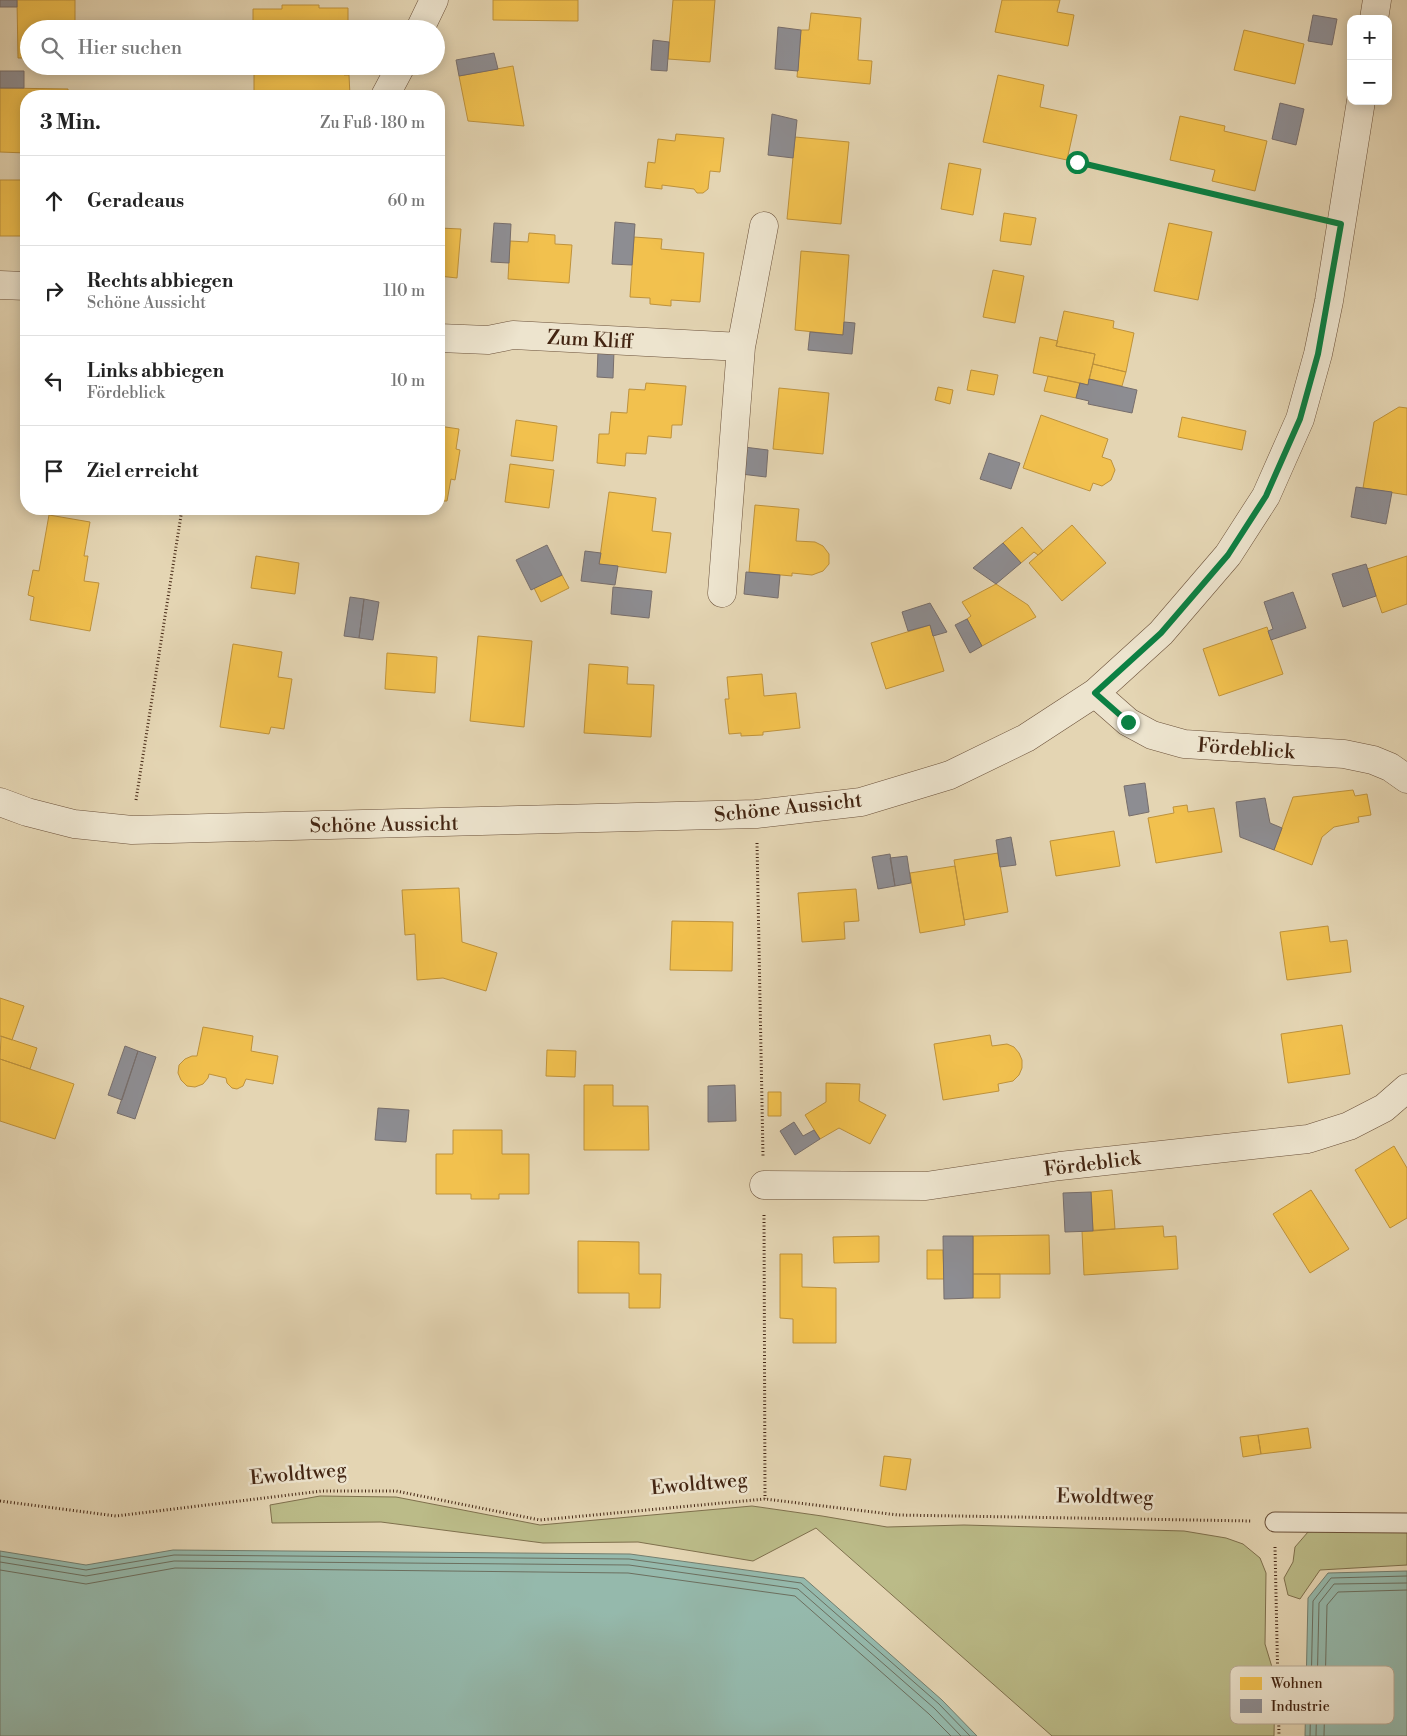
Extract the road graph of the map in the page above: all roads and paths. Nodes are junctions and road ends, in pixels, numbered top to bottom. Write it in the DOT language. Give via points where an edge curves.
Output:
graph roads {
  1 [pos="434,0"];
  2 [pos="1378,0"];
  3 [pos="1375,15"];
  4 [pos="424,20"];
  5 [pos="396,75"];
  6 [pos="389,90"];
  7 [pos="1360,105"];
  8 [pos="1077,162"];
  9 [pos="1341,224"];
  10 [pos="764,226"];
  11 [pos="0,285"];
  12 [pos="20,286"];
  13 [pos="445,338"];
  14 [pos="741,347"];
  15 [pos="181,515"];
  16 [pos="722,593"];
  17 [pos="1095,693"];
  18 [pos="1407,779"];
  19 [pos="0,802"];
  20 [pos="132,830"];
  21 [pos="758,863"];
  22 [pos="1407,1088"];
  23 [pos="764,1185"];
  24 [pos="765,1499"];
  25 [pos="0,1501"];
  26 [pos="1274,1522"];
  27 [pos="1407,1523"];
  28 [pos="1277,1666"];
  1 -- 4 [label="street"];
  2 -- 3 [label="street"];
  5 -- 6 [label="street"];
  7 -- 9 [label="street, Schöne Aussicht"];
  8 -- 9 [label="path"];
  9 -- 17 [label="street, Schöne Aussicht" via="1318,354 1300,419 1266,496 1228,555 1161,633"];
  10 -- 14 [label="street"];
  11 -- 12 [label="street"];
  13 -- 14 [label="street, Zum Kliff" via="488,340 513,335"];
  14 -- 16 [label="street"];
  15 -- 20 [label="path"];
  17 -- 18 [label="street, Fördeblick" via="1128,722 1152,735 1184,744 1344,754 1390,766"];
  17 -- 20 [label="street, Schöne Aussicht" via="1026,738 950,775 861,802 756,814"];
  19 -- 20 [label="street, Schöne Aussicht" via="74,824"];
  21 -- 23 [label="path"];
  22 -- 23 [label="street, Fördeblick" via="1384,1108 1349,1126 1308,1139 1060,1166 926,1186"];
  23 -- 24 [label="path"];
  24 -- 25 [label="path, Ewoldtweg" via="540,1520 396,1491 322,1491 116,1516"];
  24 -- 26 [label="path, Ewoldtweg" via="898,1515"];
  26 -- 27 [label="lane"];
  26 -- 28 [label="path"];
}
